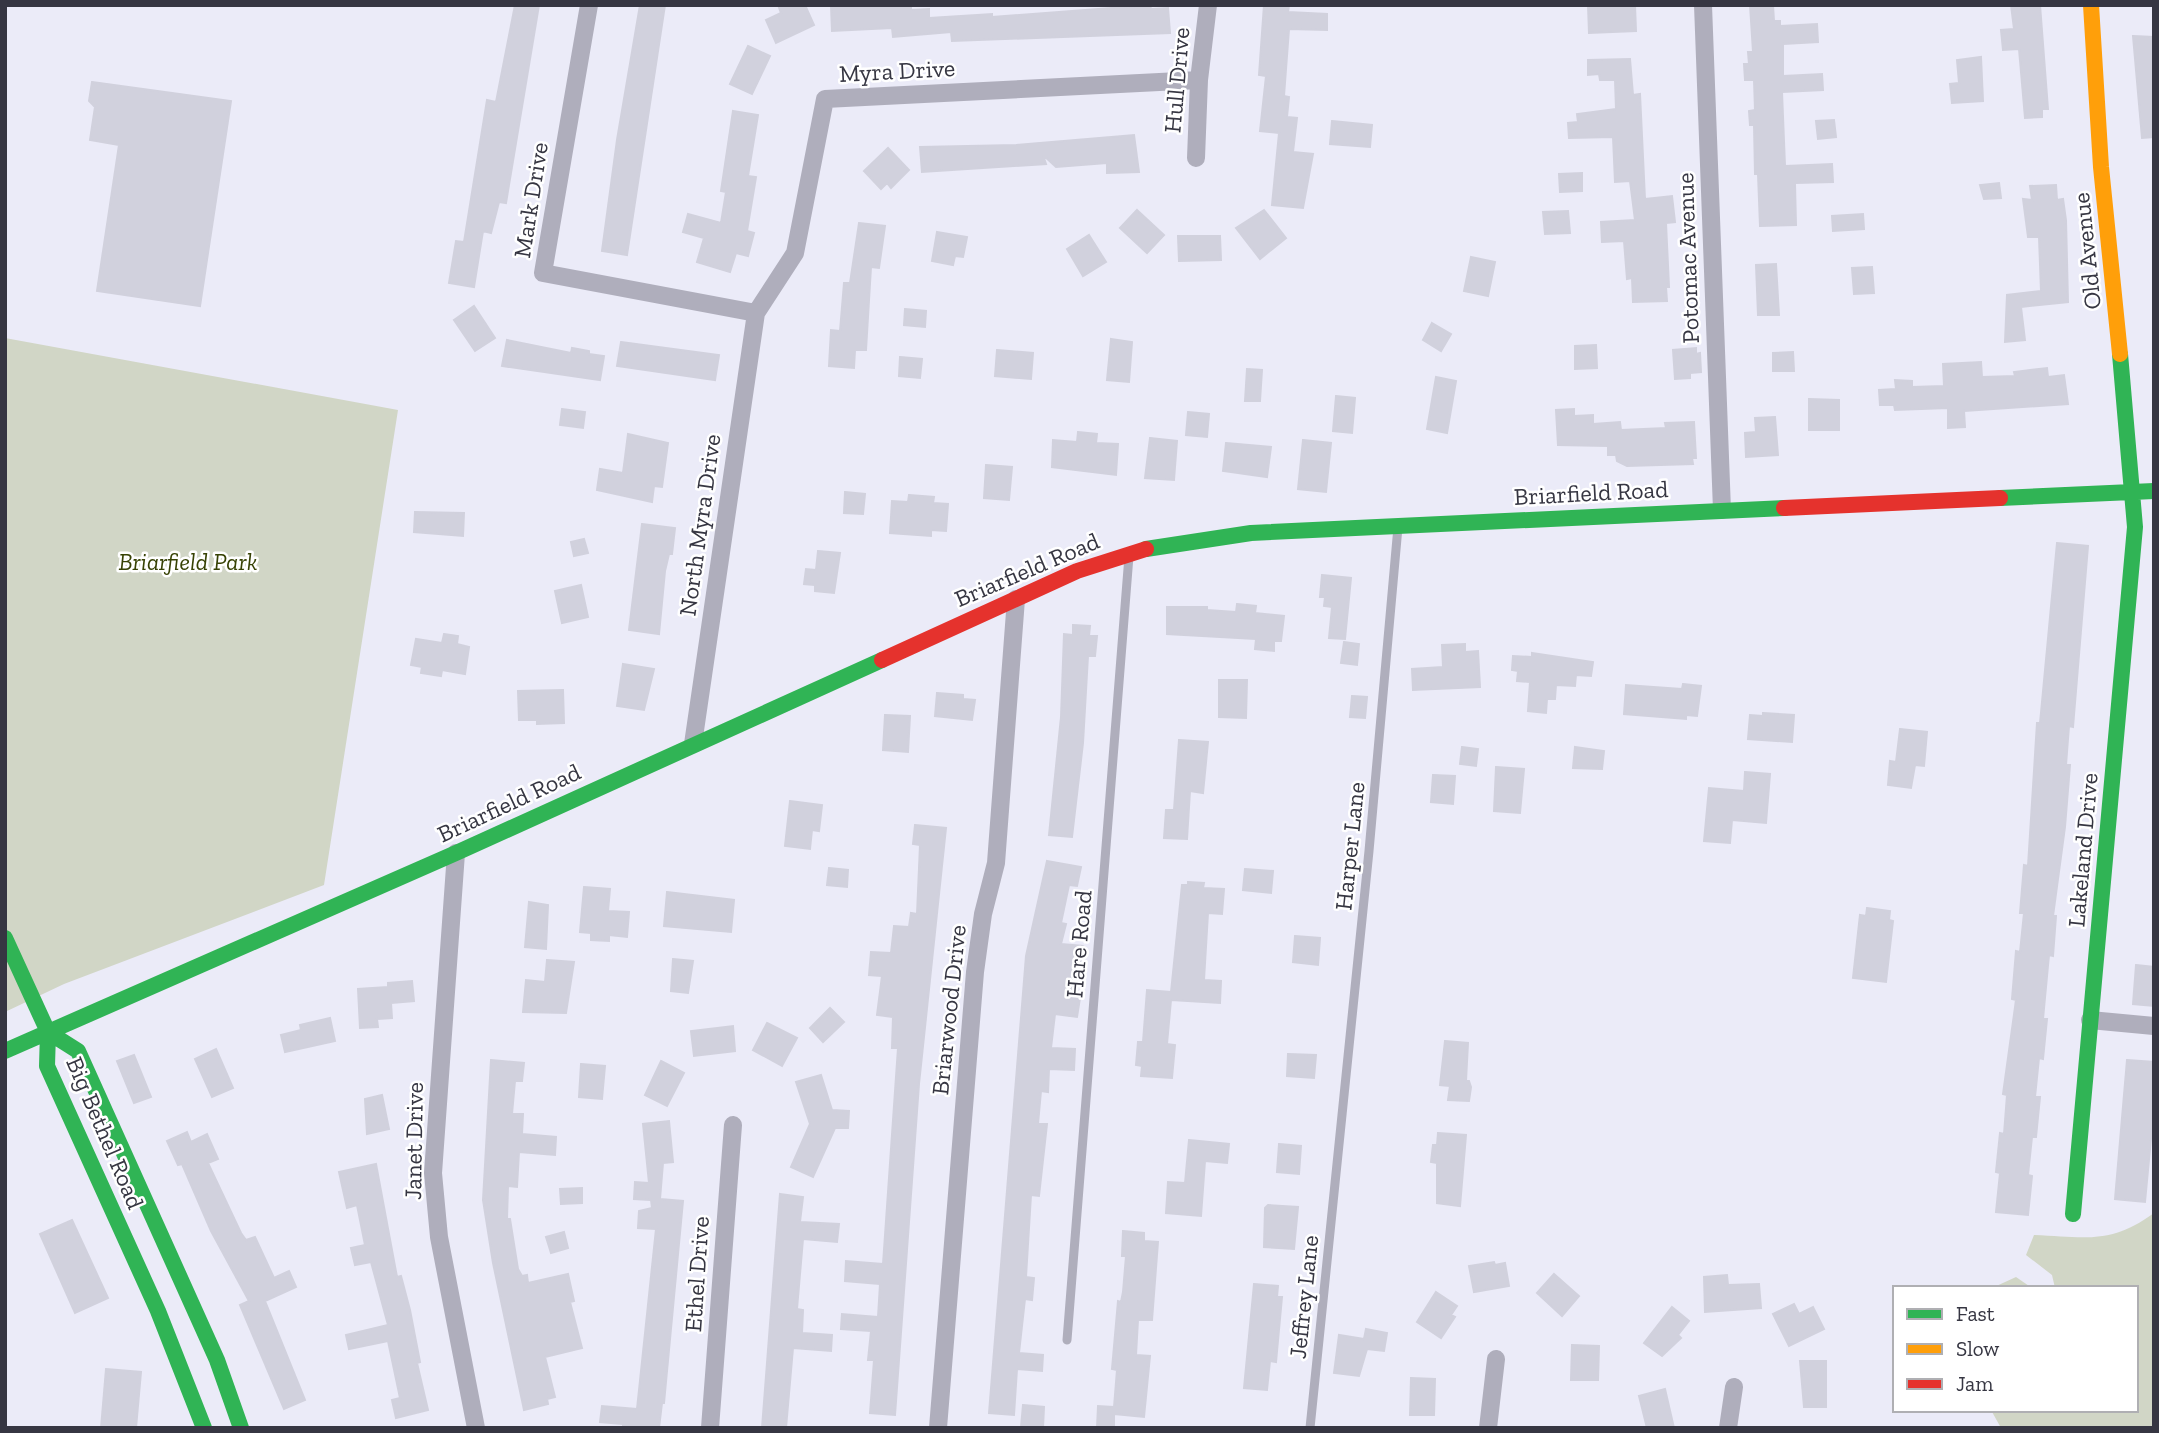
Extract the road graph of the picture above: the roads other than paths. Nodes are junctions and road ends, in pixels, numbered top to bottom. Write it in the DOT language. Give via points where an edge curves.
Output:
graph roads {
  1 [pos="589,5"];
  2 [pos="1209,5"];
  3 [pos="1703,5"];
  4 [pos="2091,5"];
  5 [pos="1199,80"];
  6 [pos="1196,158"];
  7 [pos="755,313"];
  8 [pos="2133,491"];
  9 [pos="2154,491"];
  10 [pos="1722,510"];
  11 [pos="1399,525"];
  12 [pos="1129,551"];
  13 [pos="1016,599"];
  14 [pos="693,744"];
  15 [pos="456,853"];
  16 [pos="5,938"];
  17 [pos="2090,1020"];
  18 [pos="2154,1027"];
  19 [pos="48,1032"];
  20 [pos="5,1051"];
  21 [pos="733,1125"];
  22 [pos="1336,1171"];
  23 [pos="2073,1214"];
  24 [pos="1067,1340"];
  25 [pos="1496,1359"];
  26 [pos="1734,1387"];
  27 [pos="204,1428"];
  28 [pos="241,1428"];
  29 [pos="475,1428"];
  30 [pos="710,1428"];
  31 [pos="939,1428"];
  32 [pos="1310,1428"];
  33 [pos="1488,1428"];
  34 [pos="1728,1428"];
  1 -- 7 [label="street, Mark Drive" via="543,273"];
  2 -- 5 [label="street, Hull Drive"];
  3 -- 10 [label="street, Potomac Avenue"];
  4 -- 8 [label="main road, Old Avenue" via="2101,167"];
  5 -- 6 [label="street, Hull Drive"];
  5 -- 7 [label="street, Myra Drive" via="825,99 795,253"];
  7 -- 14 [label="street, North Myra Drive"];
  8 -- 9 [label="main road, Briarfield Road"];
  8 -- 10 [label="main road, Briarfield Road"];
  8 -- 17 [label="main road, Lakeland Drive" via="2134,541"];
  10 -- 11 [label="main road, Briarfield Road"];
  11 -- 12 [label="main road, Briarfield Road" via="1203,537"];
  11 -- 22 [label="lane, Harper Lane"];
  12 -- 13 [label="main road, Briarfield Road"];
  12 -- 24 [label="lane, Hare Road"];
  13 -- 14 [label="main road, Briarfield Road"];
  13 -- 31 [label="street, Briarwood Drive" via="996,863 975,972"];
  14 -- 15 [label="main road, Briarfield Road"];
  15 -- 19 [label="main road, Briarfield Road"];
  15 -- 29 [label="street, Janet Drive" via="433,1173 439,1237"];
  16 -- 19 [label="main road"];
  17 -- 18 [label="street"];
  17 -- 23 [label="main road, Lakeland Drive"];
  19 -- 20 [label="main road, Briarfield Road"];
  19 -- 27 [label="main road, Big Bethel Road" via="47,1066 163,1322"];
  19 -- 28 [label="main road, Big Bethel Road" via="78,1051 212,1348"];
  21 -- 30 [label="street, Ethel Drive"];
  22 -- 32 [label="lane, Jeffrey Lane"];
  25 -- 33 [label="street"];
  26 -- 34 [label="street"];
}
